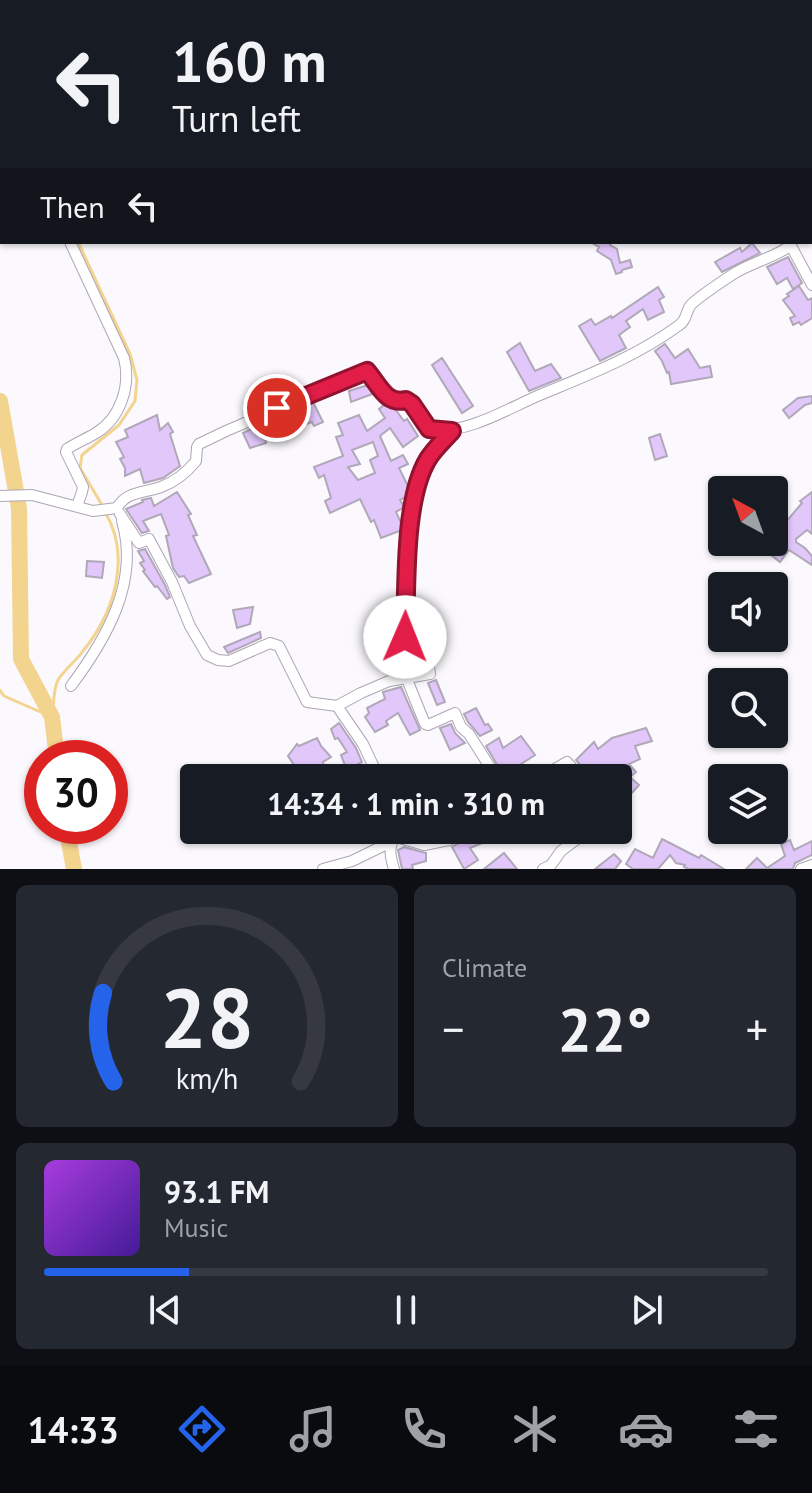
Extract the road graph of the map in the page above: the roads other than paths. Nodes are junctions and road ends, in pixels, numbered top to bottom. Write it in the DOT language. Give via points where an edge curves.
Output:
graph roads {
  1 [pos="71,244"];
  2 [pos="790,244"];
  3 [pos="812,285"];
  4 [pos="452,431"];
  5 [pos="0,496"];
  6 [pos="77,506"];
  7 [pos="116,510"];
  8 [pos="406,677"];
  9 [pos="71,686"];
  10 [pos="337,706"];
  11 [pos="372,764"];
  12 [pos="488,764"];
  13 [pos="381,844"];
  14 [pos="392,844"];
  15 [pos="570,844"];
  16 [pos="812,865"];
  17 [pos="323,869"];
  18 [pos="394,869"];
  19 [pos="543,869"];
  20 [pos="801,869"];
  1 -- 6 [label="street" via="124,358 127,376 114,415 66,452 83,489"];
  2 -- 3 [label="street"];
  2 -- 4 [label="street" via="693,302 681,324 644,349"];
  4 -- 7 [label="street" via="429,429 412,404 391,400 366,371 199,444 196,461 184,474 125,497"];
  4 -- 8 [label="street" via="429,457 412,511 405,637 431,672"];
  5 -- 6 [label="street" via="32,495"];
  6 -- 7 [label="street"];
  7 -- 9 [label="street" via="125,530 125,581 95,654"];
  7 -- 10 [label="street" via="139,543 149,539 207,655 229,661 275,643 307,702"];
  8 -- 10 [label="street"];
  8 -- 12 [label="street" via="425,724 455,713"];
  10 -- 11 [label="street"];
  13 -- 17 [label="street" via="352,861"];
  14 -- 18 [label="street"];
  15 -- 19 [label="street"];
  16 -- 20 [label="street"];
}
